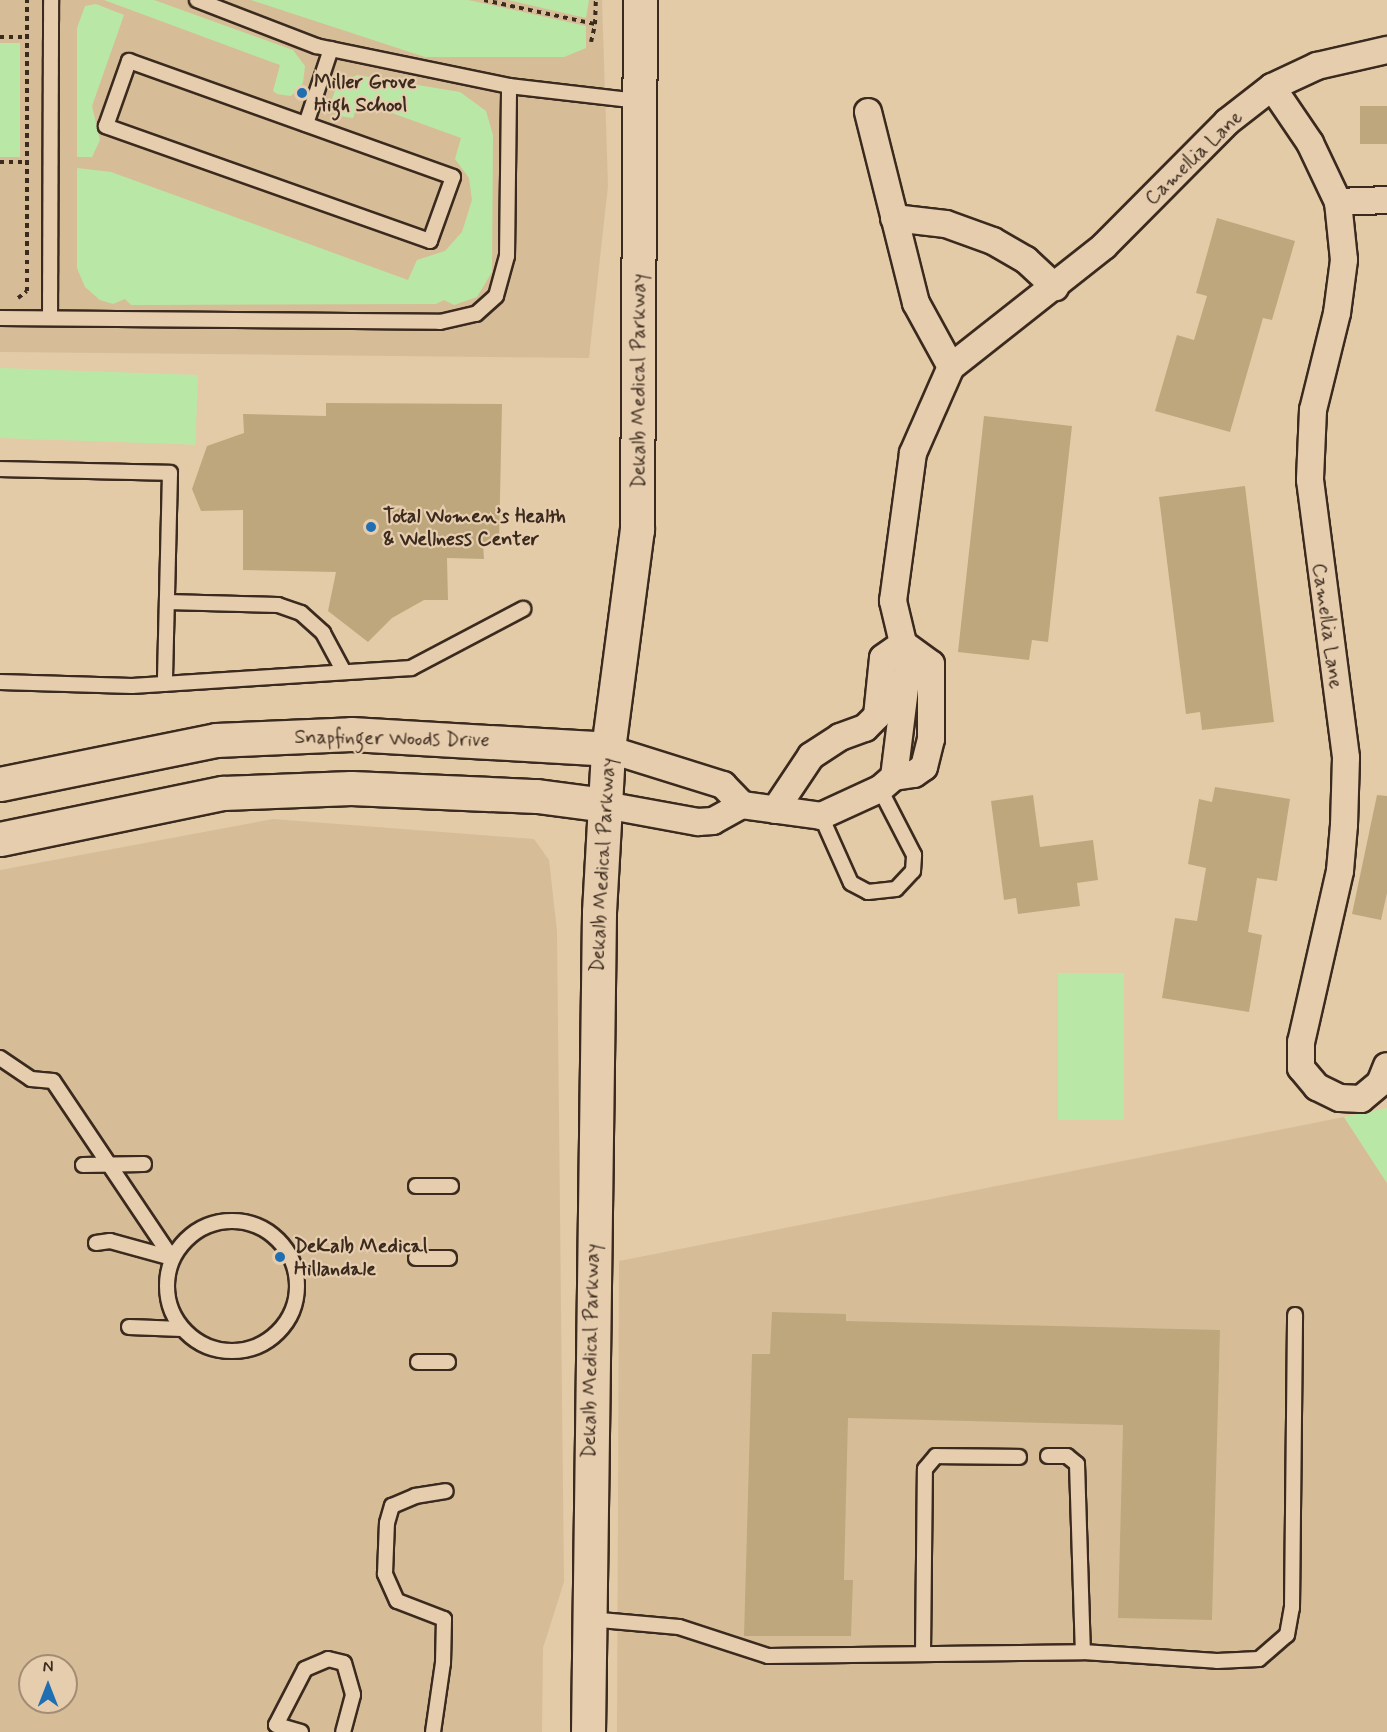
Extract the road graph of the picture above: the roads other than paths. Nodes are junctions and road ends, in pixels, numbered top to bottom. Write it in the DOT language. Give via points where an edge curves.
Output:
graph roads {
  1 [pos="51,0"];
  2 [pos="197,0"];
  3 [pos="640,0"];
  4 [pos="332,49"];
  5 [pos="1387,50"];
  6 [pos="509,86"];
  7 [pos="1272,87"];
  8 [pos="641,101"];
  9 [pos="868,112"];
  10 [pos="306,124"];
  11 [pos="1387,200"];
  12 [pos="1338,202"];
  13 [pos="894,218"];
  14 [pos="1055,287"];
  15 [pos="0,318"];
  16 [pos="50,318"];
  17 [pos="951,367"];
  18 [pos="0,469"];
  19 [pos="167,602"];
  20 [pos="523,609"];
  21 [pos="903,645"];
  22 [pos="344,672"];
  23 [pos="0,682"];
  24 [pos="165,684"];
  25 [pos="877,716"];
  26 [pos="903,719"];
  27 [pos="931,723"];
  28 [pos="608,749"];
  29 [pos="887,783"];
  30 [pos="0,784"];
  31 [pos="742,805"];
  32 [pos="605,806"];
  33 [pos="775,810"];
  34 [pos="821,816"];
  35 [pos="0,839"];
  36 [pos="0,1058"];
  37 [pos="1387,1066"];
  38 [pos="107,1162"];
  39 [pos="144,1164"];
  40 [pos="83,1165"];
  41 [pos="416,1186"];
  42 [pos="451,1186"];
  43 [pos="96,1243"];
  44 [pos="172,1258"];
  45 [pos="416,1258"];
  46 [pos="449,1258"];
  47 [pos="1295,1315"];
  48 [pos="129,1327"];
  49 [pos="182,1329"];
  50 [pos="418,1362"];
  51 [pos="448,1362"];
  52 [pos="1048,1456"];
  53 [pos="1019,1457"];
  54 [pos="446,1491"];
  55 [pos="589,1618"];
  56 [pos="1083,1652"];
  57 [pos="922,1653"];
  58 [pos="301,1732"];
  59 [pos="344,1732"];
  60 [pos="433,1732"];
  61 [pos="588,1732"];
  1 -- 16 [label="lane"];
  2 -- 4 [label="lane"];
  3 -- 8 [label="main road, Dekalb Medical Parkway"];
  4 -- 6 [label="lane"];
  4 -- 10 [label="lane"];
  5 -- 7 [label="street, Camellia Lane" via="1317,66"];
  6 -- 8 [label="lane"];
  6 -- 16 [label="lane" via="507,256 496,296 476,314 440,322"];
  7 -- 12 [label="street, Camellia Lane" via="1310,143"];
  7 -- 14 [label="street, Camellia Lane" via="1227,122 1104,246"];
  8 -- 28 [label="main road, Dekalb Medical Parkway" via="637,530"];
  9 -- 13 [label="street"];
  10 -- 10 [label="lane" via="453,177 430,241 106,126 129,61"];
  11 -- 12 [label="street"];
  12 -- 37 [label="street, Camellia Lane" via="1344,261 1337,313 1313,410 1310,480 1346,758 1344,825 1340,871 1301,1042 1301,1068 1317,1087 1340,1098 1361,1099 1380,1083"];
  13 -- 14 [label="street" via="946,224 993,241 1026,261"];
  13 -- 17 [label="street" via="916,303"];
  14 -- 17 [label="street, Camellia Lane"];
  15 -- 16 [label="lane"];
  17 -- 21 [label="street, Camellia Lane" via="913,453 893,601"];
  18 -- 19 [label="lane" via="170,473"];
  19 -- 22 [label="lane" via="278,605 302,613 323,633"];
  19 -- 24 [label="lane"];
  20 -- 22 [label="lane" via="411,668"];
  21 -- 25 [label="street" via="883,658"];
  21 -- 26 [label="street, Camellia Lane" via="908,664"];
  21 -- 27 [label="street" via="931,664"];
  22 -- 24 [label="lane"];
  23 -- 24 [label="lane"];
  25 -- 26 [label="street"];
  25 -- 33 [label="street" via="865,728 840,737 812,756"];
  26 -- 27 [label="street"];
  26 -- 29 [label="street, Camellia Lane"];
  27 -- 29 [label="street" via="924,767"];
  28 -- 30 [label="main road, Snapfinger Woods Drive" via="351,734 216,740"];
  28 -- 31 [label="street" via="723,785"];
  28 -- 32 [label="main road, Dekalb Medical Parkway"];
  29 -- 34 [label="street"];
  29 -- 34 [label="lane" via="915,855 913,871 896,889 868,892 851,883"];
  31 -- 32 [label="street" via="713,821 699,822"];
  31 -- 33 [label="street"];
  32 -- 35 [label="main road" via="537,796 351,788 223,793"];
  32 -- 55 [label="main road, Dekalb Medical Parkway" via="599,912"];
  33 -- 34 [label="street"];
  36 -- 38 [label="lane" via="31,1079 53,1081"];
  38 -- 39 [label="lane"];
  38 -- 40 [label="lane"];
  38 -- 44 [label="lane"];
  41 -- 42 [label="lane"];
  43 -- 44 [label="lane" via="110,1241"];
  44 -- 49 [label="lane" via="166,1295"];
  44 -- 49 [label="lane" via="196,1230 232,1219 268,1230 293,1258 298,1296 283,1330 251,1350 213,1350"];
  45 -- 46 [label="lane"];
  47 -- 56 [label="lane" via="1292,1608 1287,1635 1269,1653 1251,1659"];
  48 -- 49 [label="lane"];
  50 -- 51 [label="lane"];
  52 -- 56 [label="lane" via="1067,1456 1077,1464"];
  53 -- 57 [label="lane" via="936,1456 925,1469"];
  54 -- 60 [label="lane" via="415,1496 392,1506 387,1523 385,1574 397,1601 444,1618 443,1663"];
  55 -- 57 [label="lane" via="679,1627 768,1656"];
  55 -- 61 [label="main road, Dekalb Medical Parkway"];
  56 -- 57 [label="lane"];
  58 -- 59 [label="lane" via="276,1725 304,1669 328,1659 345,1663 352,1695"];
}
